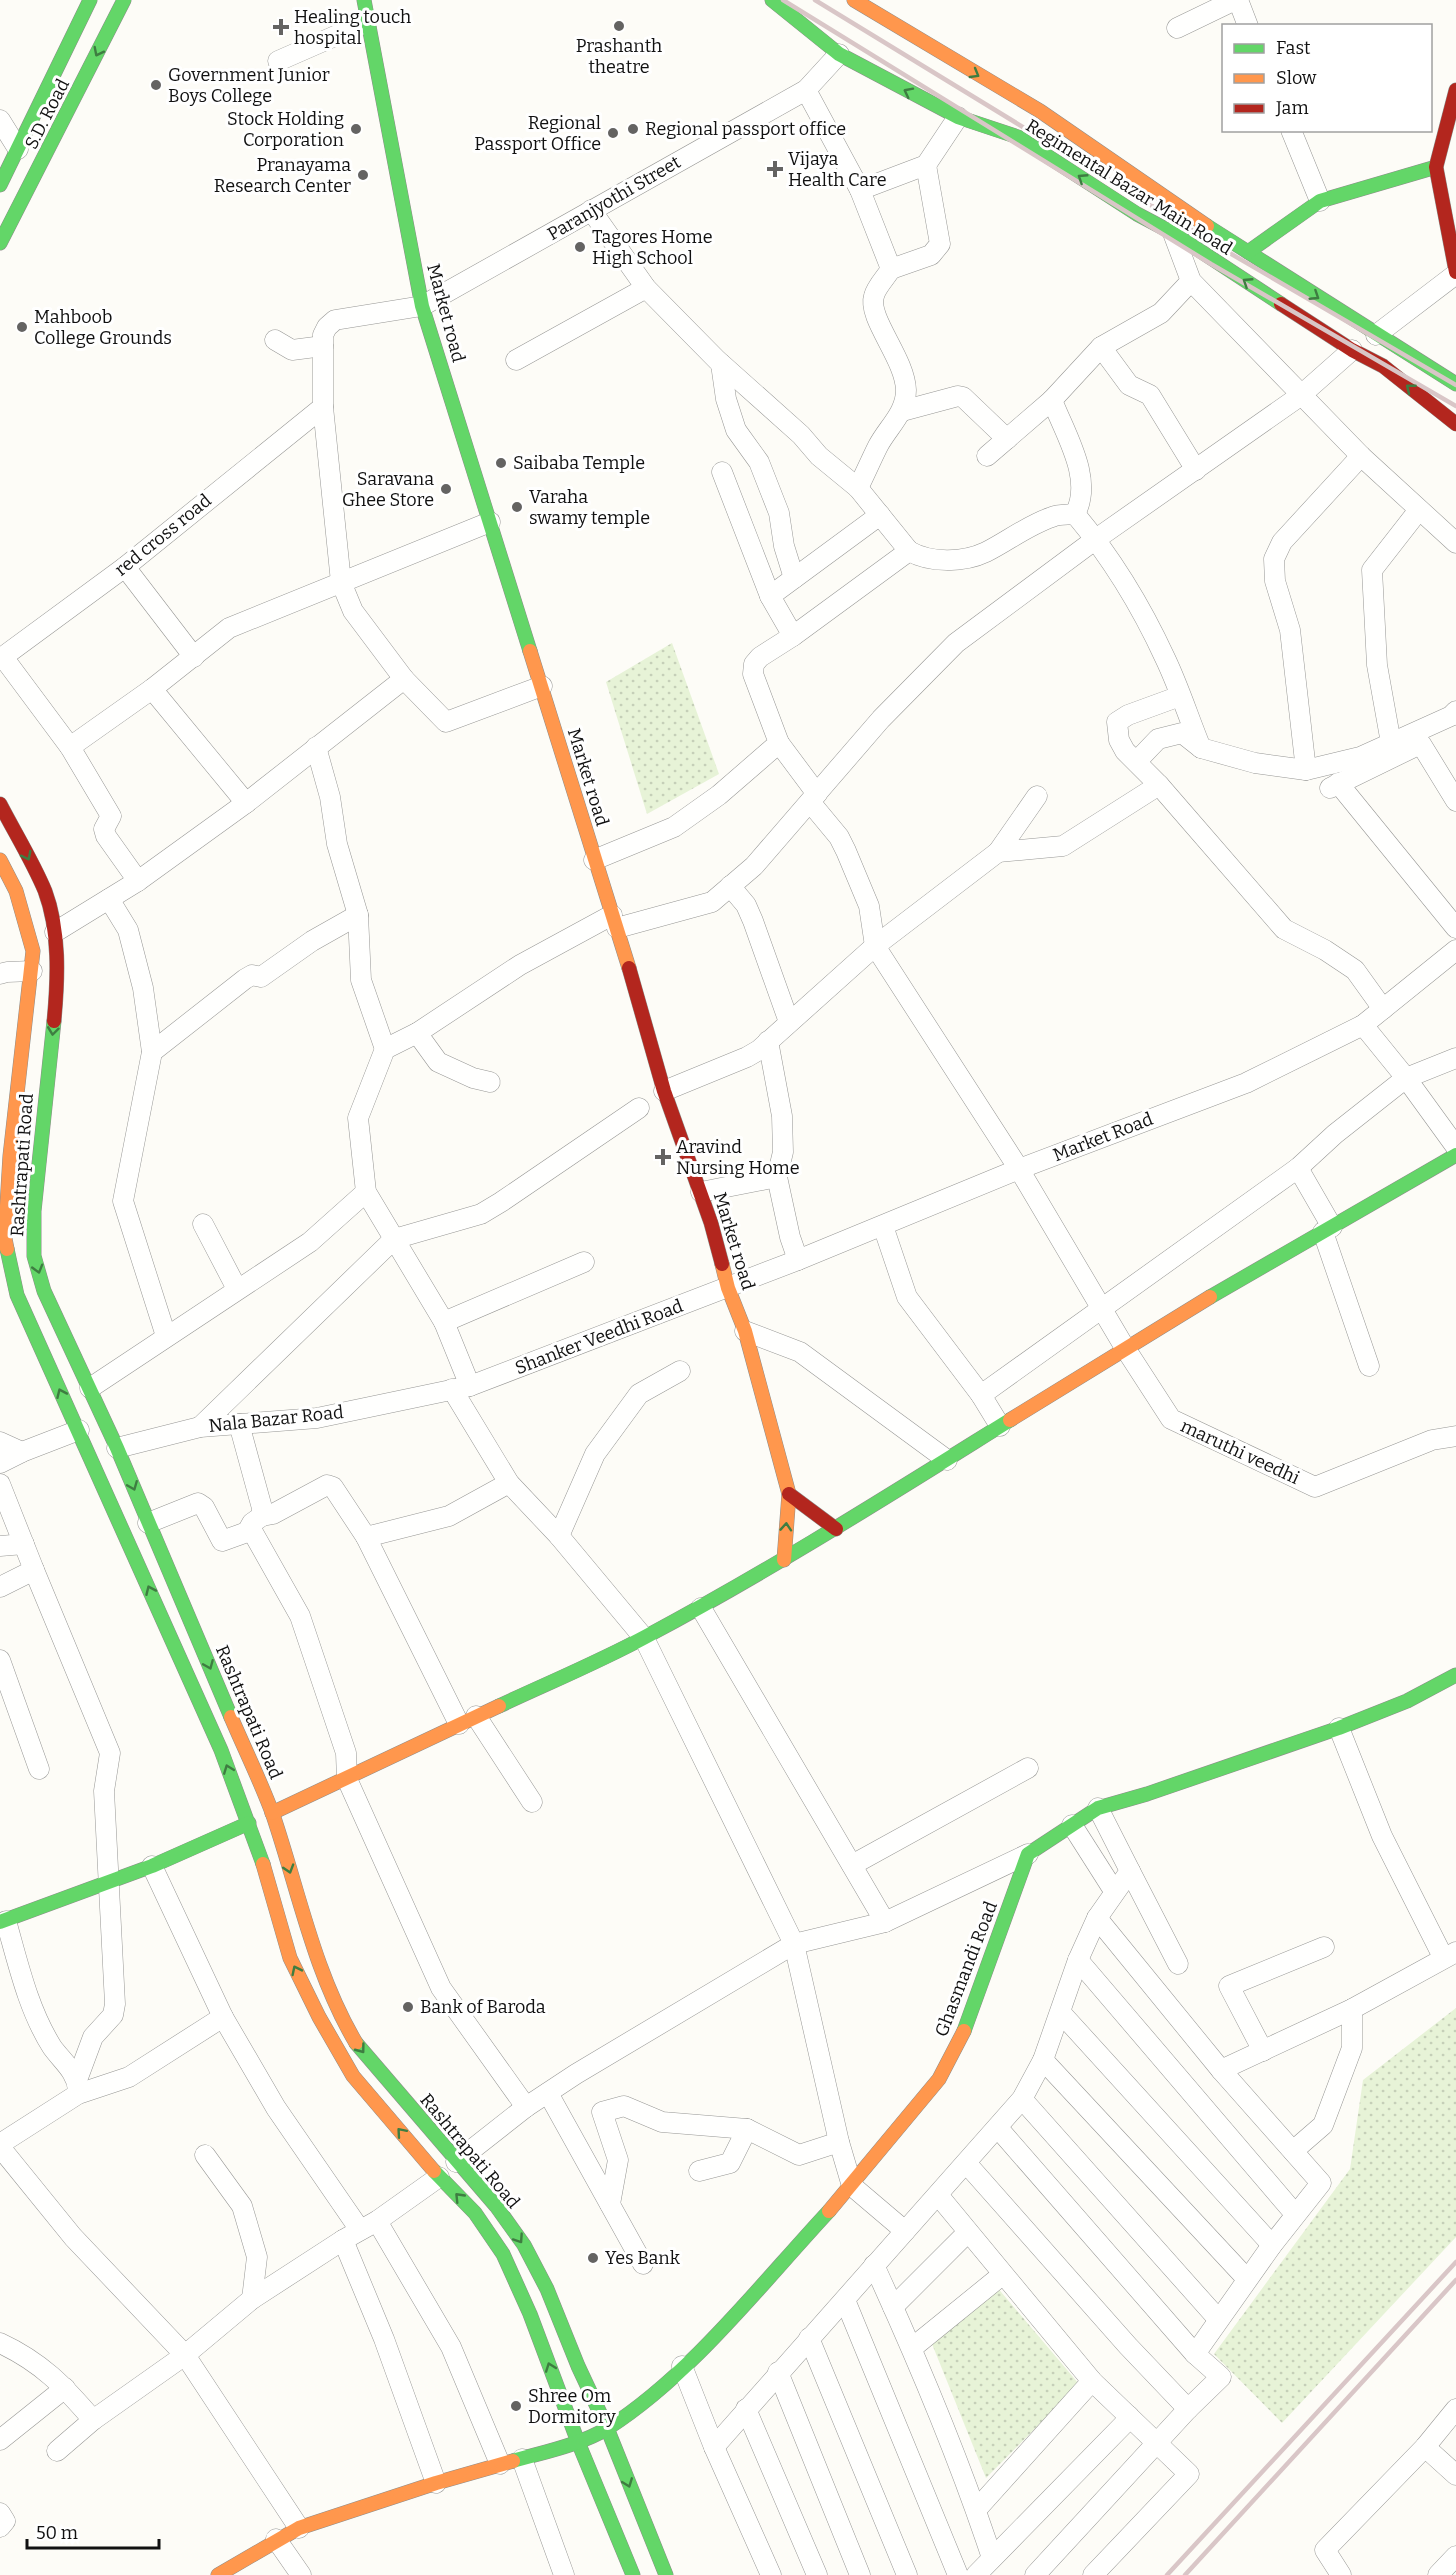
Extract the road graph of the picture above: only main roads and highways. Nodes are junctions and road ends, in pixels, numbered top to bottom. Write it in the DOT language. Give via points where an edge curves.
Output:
graph roads {
  1 [pos="90,0"];
  2 [pos="124,0"];
  3 [pos="364,0"];
  4 [pos="772,0"];
  5 [pos="854,0"];
  6 [pos="1456,90"];
  7 [pos="1436,167"];
  8 [pos="0,185"];
  9 [pos="1159,195"];
  10 [pos="1144,218"];
  11 [pos="0,243"];
  12 [pos="1248,252"];
  13 [pos="1456,273"];
  14 [pos="1456,384"];
  15 [pos="1456,424"];
  16 [pos="0,804"];
  17 [pos="0,860"];
  18 [pos="1456,1155"];
  19 [pos="6,1209"];
  20 [pos="34,1211"];
  21 [pos="789,1494"];
  22 [pos="836,1529"];
  23 [pos="784,1560"];
  24 [pos="1456,1676"];
  25 [pos="272,1814"];
  26 [pos="249,1823"];
  27 [pos="3,1922"];
  28 [pos="388,2082"];
  29 [pos="370,2097"];
  30 [pos="607,2428"];
  31 [pos="578,2442"];
  32 [pos="218,2575"];
  33 [pos="633,2575"];
  34 [pos="666,2575"];
  1 -- 8 [label="main road, S.D. Road"];
  2 -- 11 [label="main road, S.D. Road, one-way"];
  3 -- 21 [label="main road, Market road" via="422,306 664,1091 701,1192 728,1288 746,1331"];
  10 -- 4 [label="main road, Regimental Bazar Main Road, one-way" via="1018,137 958,117 839,54"];
  5 -- 9 [label="main road, Regimental Bazar Main Road, one-way" via="1040,111"];
  6 -- 7 [label="main road"];
  7 -- 12 [label="main road" via="1320,201"];
  7 -- 13 [label="main road"];
  9 -- 10 [label="main road"];
  9 -- 12 [label="main road, Regimental Bazar Main Road"];
  15 -- 10 [label="main road, Regimental Bazar Main Road, one-way" via="1383,366 1352,350 1173,232"];
  12 -- 14 [label="main road, Regimental Bazar Main Road, one-way"];
  16 -- 20 [label="main road, Rashtrapati Road, one-way" via="45,892 56,932 57,993"];
  17 -- 19 [label="main road, Rashtrapati Road" via="16,891 33,951"];
  18 -- 22 [label="main road" via="1125,1348"];
  19 -- 20 [label="main road"];
  26 -- 19 [label="main road, Rashtrapati Road, one-way" via="221,1750 17,1295 5,1239"];
  20 -- 25 [label="main road, Rashtrapati Road, one-way" via="34,1256 44,1291 117,1448"];
  21 -- 22 [label="main road"];
  23 -- 21 [label="main road, Market road, one-way"];
  22 -- 23 [label="main road"];
  23 -- 25 [label="main road" via="644,1638"];
  24 -- 30 [label="main road, Ghasmandi Road" via="1339,1728 1098,1808 1028,1854 962,2037 939,2079 852,2186 683,2367"];
  25 -- 28 [label="main road, Rashtrapati Road, one-way" via="318,1965 357,2045"];
  26 -- 27 [label="main road" via="152,1866"];
  29 -- 26 [label="main road, Rashtrapati Road, one-way" via="353,2076 319,2017 290,1958"];
  28 -- 29 [label="main road"];
  28 -- 30 [label="main road, Rashtrapati Road, one-way" via="496,2206 524,2245"];
  31 -- 29 [label="main road, Rashtrapati Road, one-way" via="503,2254 475,2213"];
  30 -- 31 [label="main road, Ghasmandi Road"];
  30 -- 34 [label="main road, Rashtrapati Road, one-way"];
  31 -- 32 [label="main road, Ghasmandi Road" via="299,2528"];
  31 -- 33 [label="main road, Rashtrapati Road"];
}
